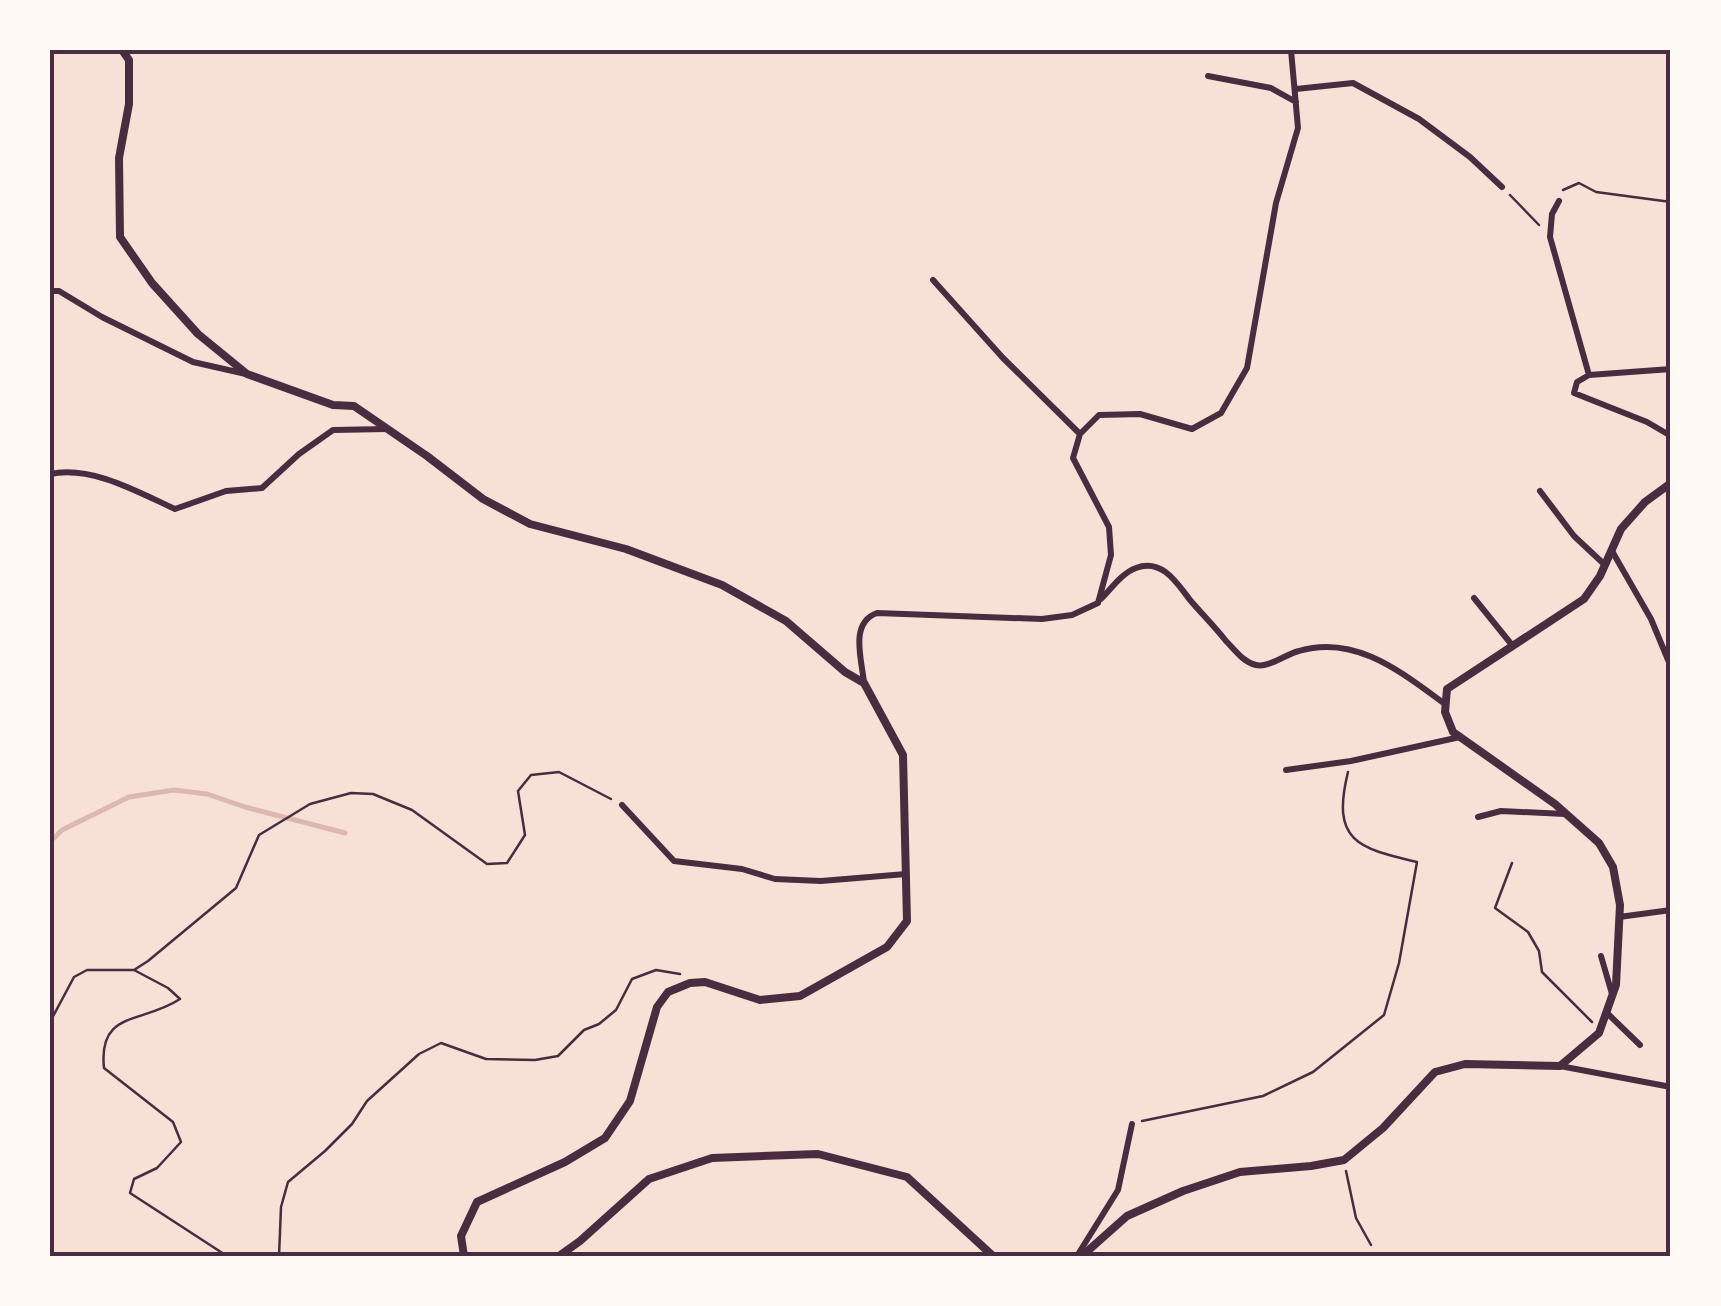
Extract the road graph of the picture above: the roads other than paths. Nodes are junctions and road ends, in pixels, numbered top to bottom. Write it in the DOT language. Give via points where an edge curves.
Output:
graph roads {
  1 [pos="122,50"];
  2 [pos="1290,50"];
  3 [pos="1208,76"];
  4 [pos="1296,89"];
  5 [pos="1297,103"];
  6 [pos="1502,187"];
  7 [pos="1558,200"];
  8 [pos="933,280"];
  9 [pos="50,291"];
  10 [pos="1671,368"];
  11 [pos="247,374"];
  12 [pos="1588,375"];
  13 [pos="388,429"];
  14 [pos="1080,434"];
  15 [pos="1671,436"];
  16 [pos="50,474"];
  17 [pos="1671,483"];
  18 [pos="1540,491"];
  19 [pos="1612,551"];
  20 [pos="1605,565"];
  21 [pos="1474,598"];
  22 [pos="1098,602"];
  23 [pos="1512,645"];
  24 [pos="1671,667"];
  25 [pos="864,683"];
  26 [pos="1446,704"];
  27 [pos="1460,737"];
  28 [pos="1286,770"];
  29 [pos="622,804"];
  30 [pos="1566,814"];
  31 [pos="1478,817"];
  32 [pos="908,874"];
  33 [pos="1671,910"];
  34 [pos="1620,917"];
  35 [pos="1601,956"];
  36 [pos="1612,996"];
  37 [pos="1606,1012"];
  38 [pos="1640,1045"];
  39 [pos="1560,1066"];
  40 [pos="1671,1086"];
  41 [pos="1132,1124"];
  42 [pos="464,1256"];
  43 [pos="558,1256"];
  44 [pos="993,1256"];
  45 [pos="1080,1256"];
  1 -- 11 [label="street" via="130,60 119,158 120,237 198,334"];
  2 -- 4 [label="street"];
  3 -- 5 [label="street" via="1271,88"];
  4 -- 5 [label="street"];
  4 -- 6 [label="street" via="1353,84 1419,119"];
  5 -- 14 [label="street" via="1298,128 1276,204 1247,368 1222,413 1192,429 1140,414 1099,415"];
  7 -- 12 [label="street" via="1550,238"];
  8 -- 14 [label="street"];
  9 -- 11 [label="street" via="193,362"];
  10 -- 12 [label="street"];
  11 -- 13 [label="street" via="354,406"];
  12 -- 15 [label="street" via="1574,393"];
  13 -- 16 [label="street" via="333,430 262,488 226,491 175,508 68,470"];
  13 -- 25 [label="street" via="483,499 530,524 626,549 722,585 786,621"];
  14 -- 22 [label="street" via="1074,458 1109,526 1112,555"];
  17 -- 19 [label="street" via="1633,516"];
  18 -- 20 [label="street"];
  19 -- 20 [label="street"];
  19 -- 24 [label="street"];
  20 -- 23 [label="street" via="1584,599"];
  21 -- 23 [label="street"];
  22 -- 25 [label="street" via="1042,619 867,616 860,626"];
  22 -- 26 [label="street" via="1126,574 1156,567 1175,577 1251,664 1338,646 1382,659"];
  23 -- 26 [label="street" via="1447,689"];
  25 -- 32 [label="street" via="903,755"];
  26 -- 27 [label="street" via="1452,732"];
  27 -- 28 [label="street"];
  27 -- 30 [label="street"];
  29 -- 32 [label="street" via="674,860 775,879"];
  30 -- 31 [label="street" via="1501,811"];
  30 -- 34 [label="street" via="1599,843 1613,867"];
  32 -- 42 [label="street" via="906,922 887,947 800,996 760,1000 705,982 668,992 657,1007 630,1102 604,1138 477,1202 461,1236"];
  33 -- 34 [label="street"];
  34 -- 36 [label="street"];
  35 -- 36 [label="street"];
  36 -- 37 [label="street"];
  37 -- 38 [label="street"];
  37 -- 39 [label="street" via="1600,1030"];
  39 -- 40 [label="street"];
  39 -- 45 [label="street" via="1465,1064 1435,1072 1344,1160 1240,1172 1183,1191 1126,1216"];
  41 -- 45 [label="street" via="1118,1190"];
  43 -- 44 [label="street" via="649,1179 712,1158 818,1154 907,1177"];
}
